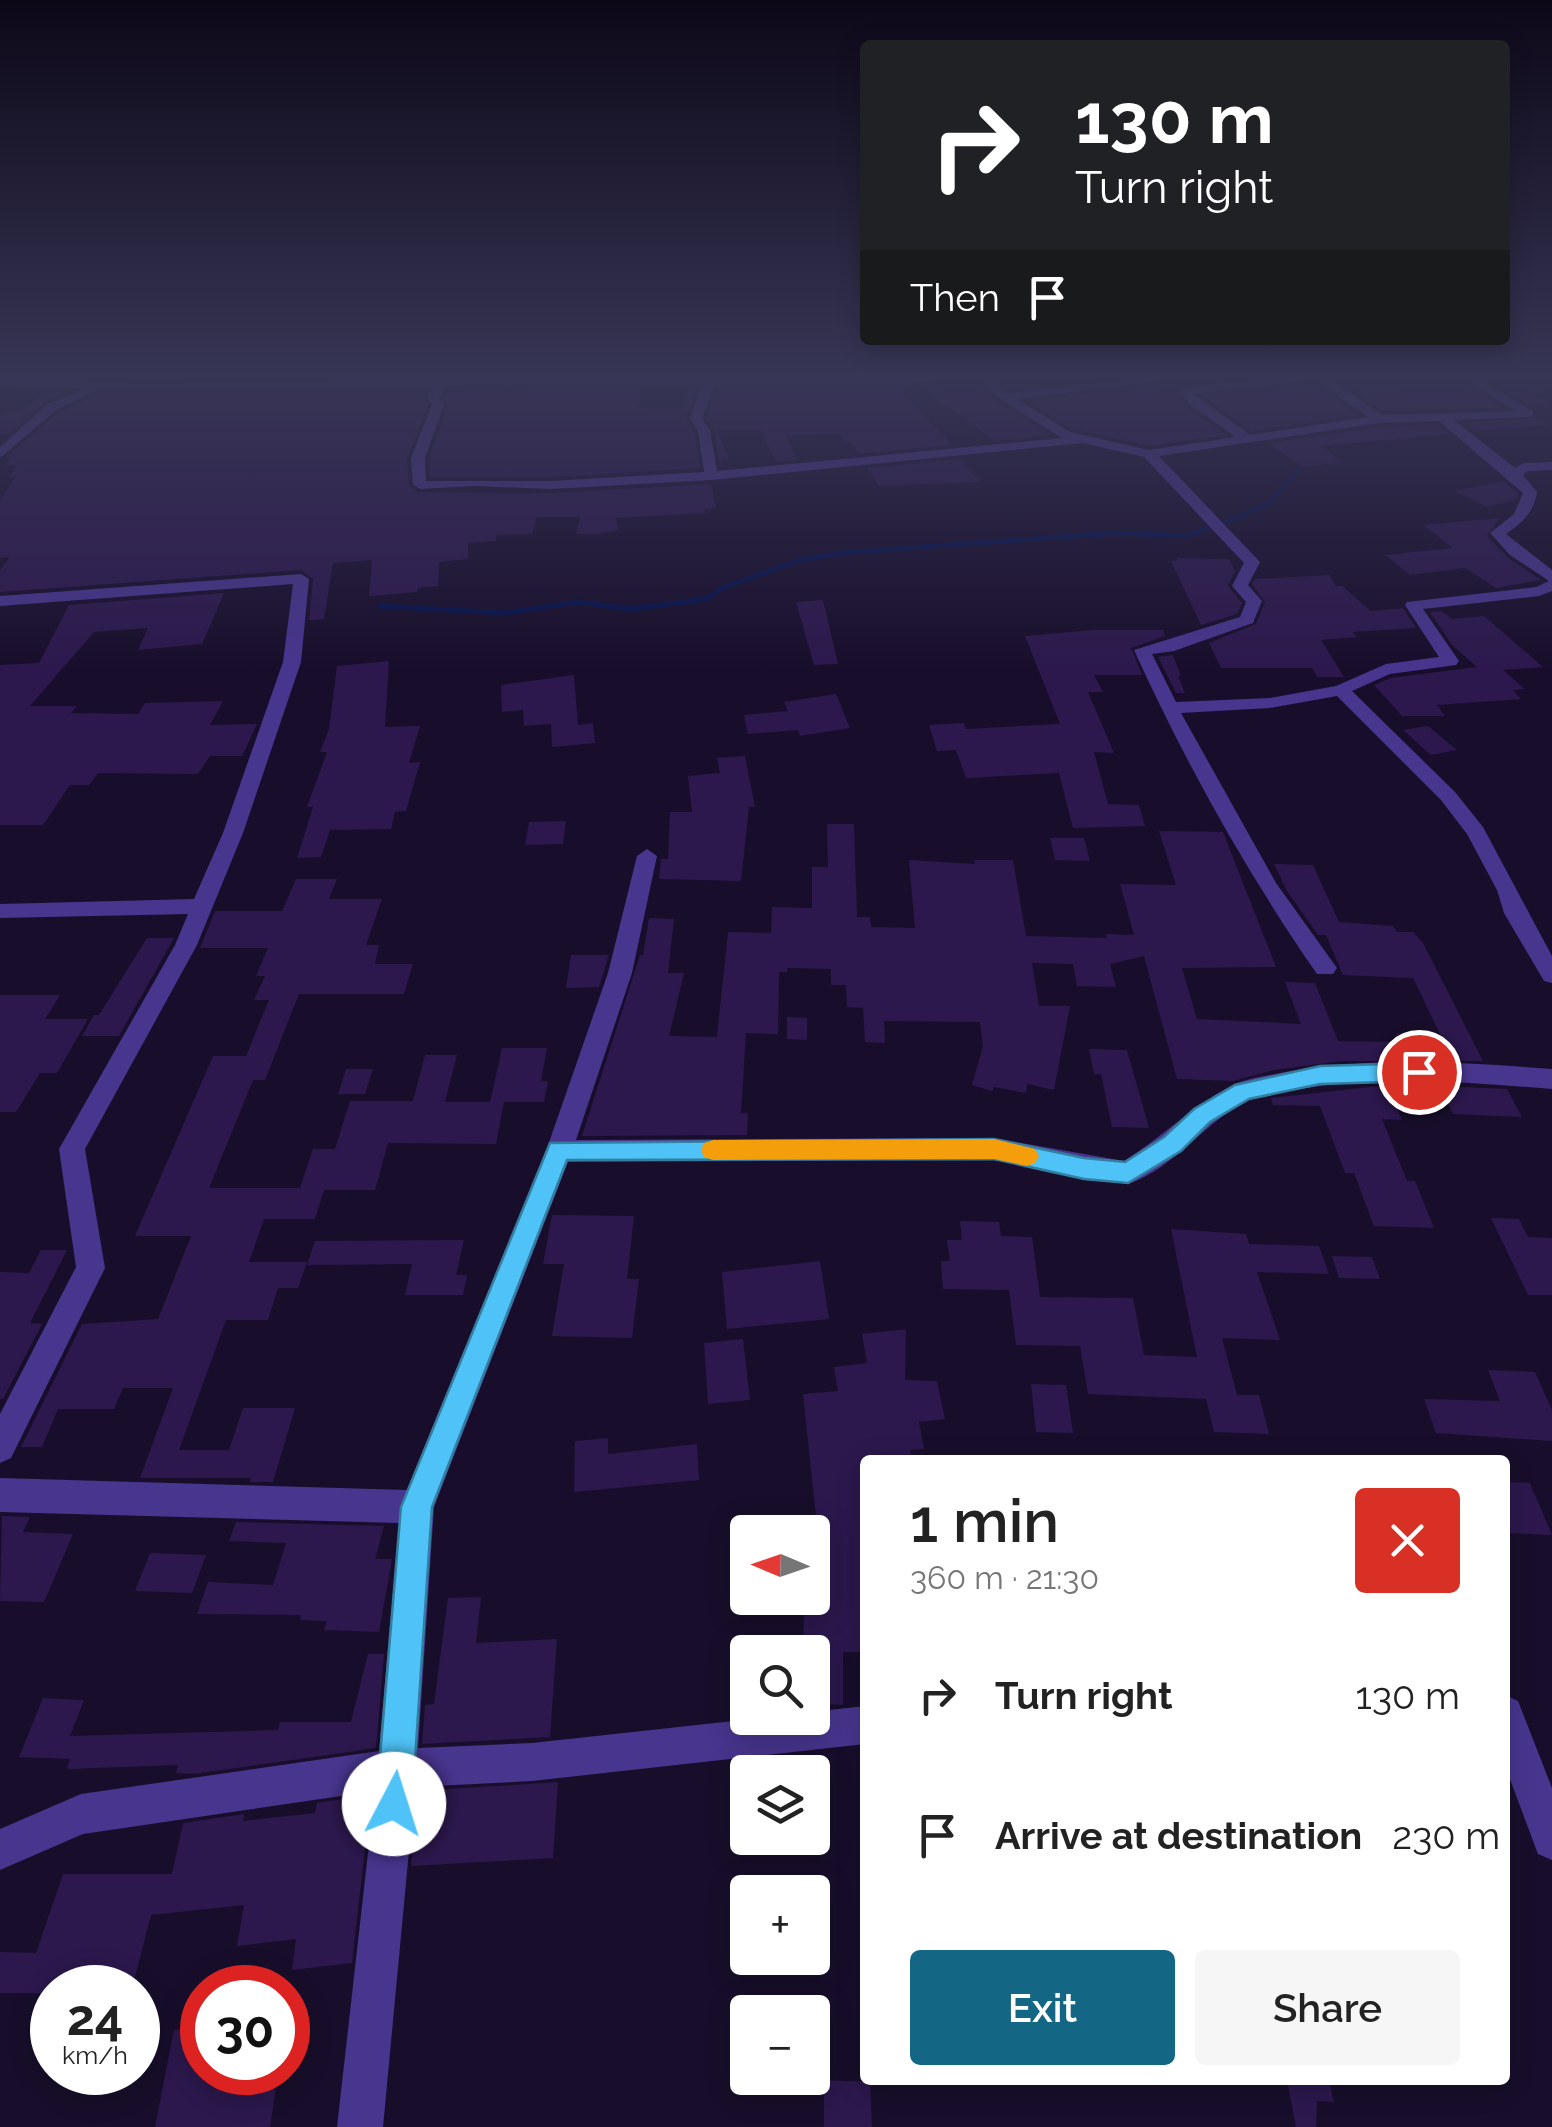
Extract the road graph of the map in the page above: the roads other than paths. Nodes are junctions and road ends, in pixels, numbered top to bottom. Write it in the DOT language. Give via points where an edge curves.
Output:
graph roads {
  1 [pos="419,471"];
  2 [pos="710,471"];
  3 [pos="760,471"];
  4 [pos="1165,471"];
  5 [pos="1510,471"];
  6 [pos="1519,471"];
  7 [pos="1515,475"];
  8 [pos="711,476"];
  9 [pos="1552,577"];
  10 [pos="1552,585"];
  11 [pos="0,600"];
  12 [pos="1341,690"];
  13 [pos="1167,708"];
  14 [pos="647,856"];
  15 [pos="202,906"];
  16 [pos="0,911"];
  17 [pos="1325,968"];
  18 [pos="1552,976"];
  19 [pos="1552,1079"];
  20 [pos="558,1150"];
  21 [pos="0,1447"];
  22 [pos="0,1495"];
  23 [pos="417,1507"];
  24 [pos="1510,1724"];
  25 [pos="860,1727"];
  26 [pos="397,1768"];
  27 [pos="1543,1787"];
  28 [pos="1552,1840"];
  29 [pos="0,1850"];
  30 [pos="360,2127"];
  1 -- 8 [label="street" via="420,485"];
  2 -- 8 [label="street"];
  3 -- 8 [label="street"];
  4 -- 13 [label="street" via="1252,562 1240,586 1254,601 1247,620 1142,650"];
  5 -- 7 [label="street"];
  6 -- 7 [label="street"];
  7 -- 9 [label="street" via="1530,492 1529,502 1518,521 1497,534"];
  10 -- 12 [label="street" via="1412,605 1450,661 1386,668"];
  11 -- 15 [label="street" via="301,579 292,662"];
  12 -- 13 [label="street" via="1270,703"];
  12 -- 18 [label="street" via="1476,832"];
  13 -- 17 [label="street" via="1267,886"];
  14 -- 20 [label="street" via="620,973"];
  15 -- 16 [label="street"];
  15 -- 21 [label="street" via="72,1149 92,1268"];
  19 -- 20 [label="street" via="1452,1071 1320,1075 1262,1087 1202,1116 1128,1172 994,1149"];
  20 -- 23 [label="street"];
  22 -- 23 [label="street"];
  23 -- 26 [label="street"];
  24 -- 27 [label="street"];
  25 -- 26 [label="street" via="532,1762"];
  26 -- 29 [label="street" via="81,1814"];
  26 -- 30 [label="street"];
  27 -- 28 [label="street"];
}
